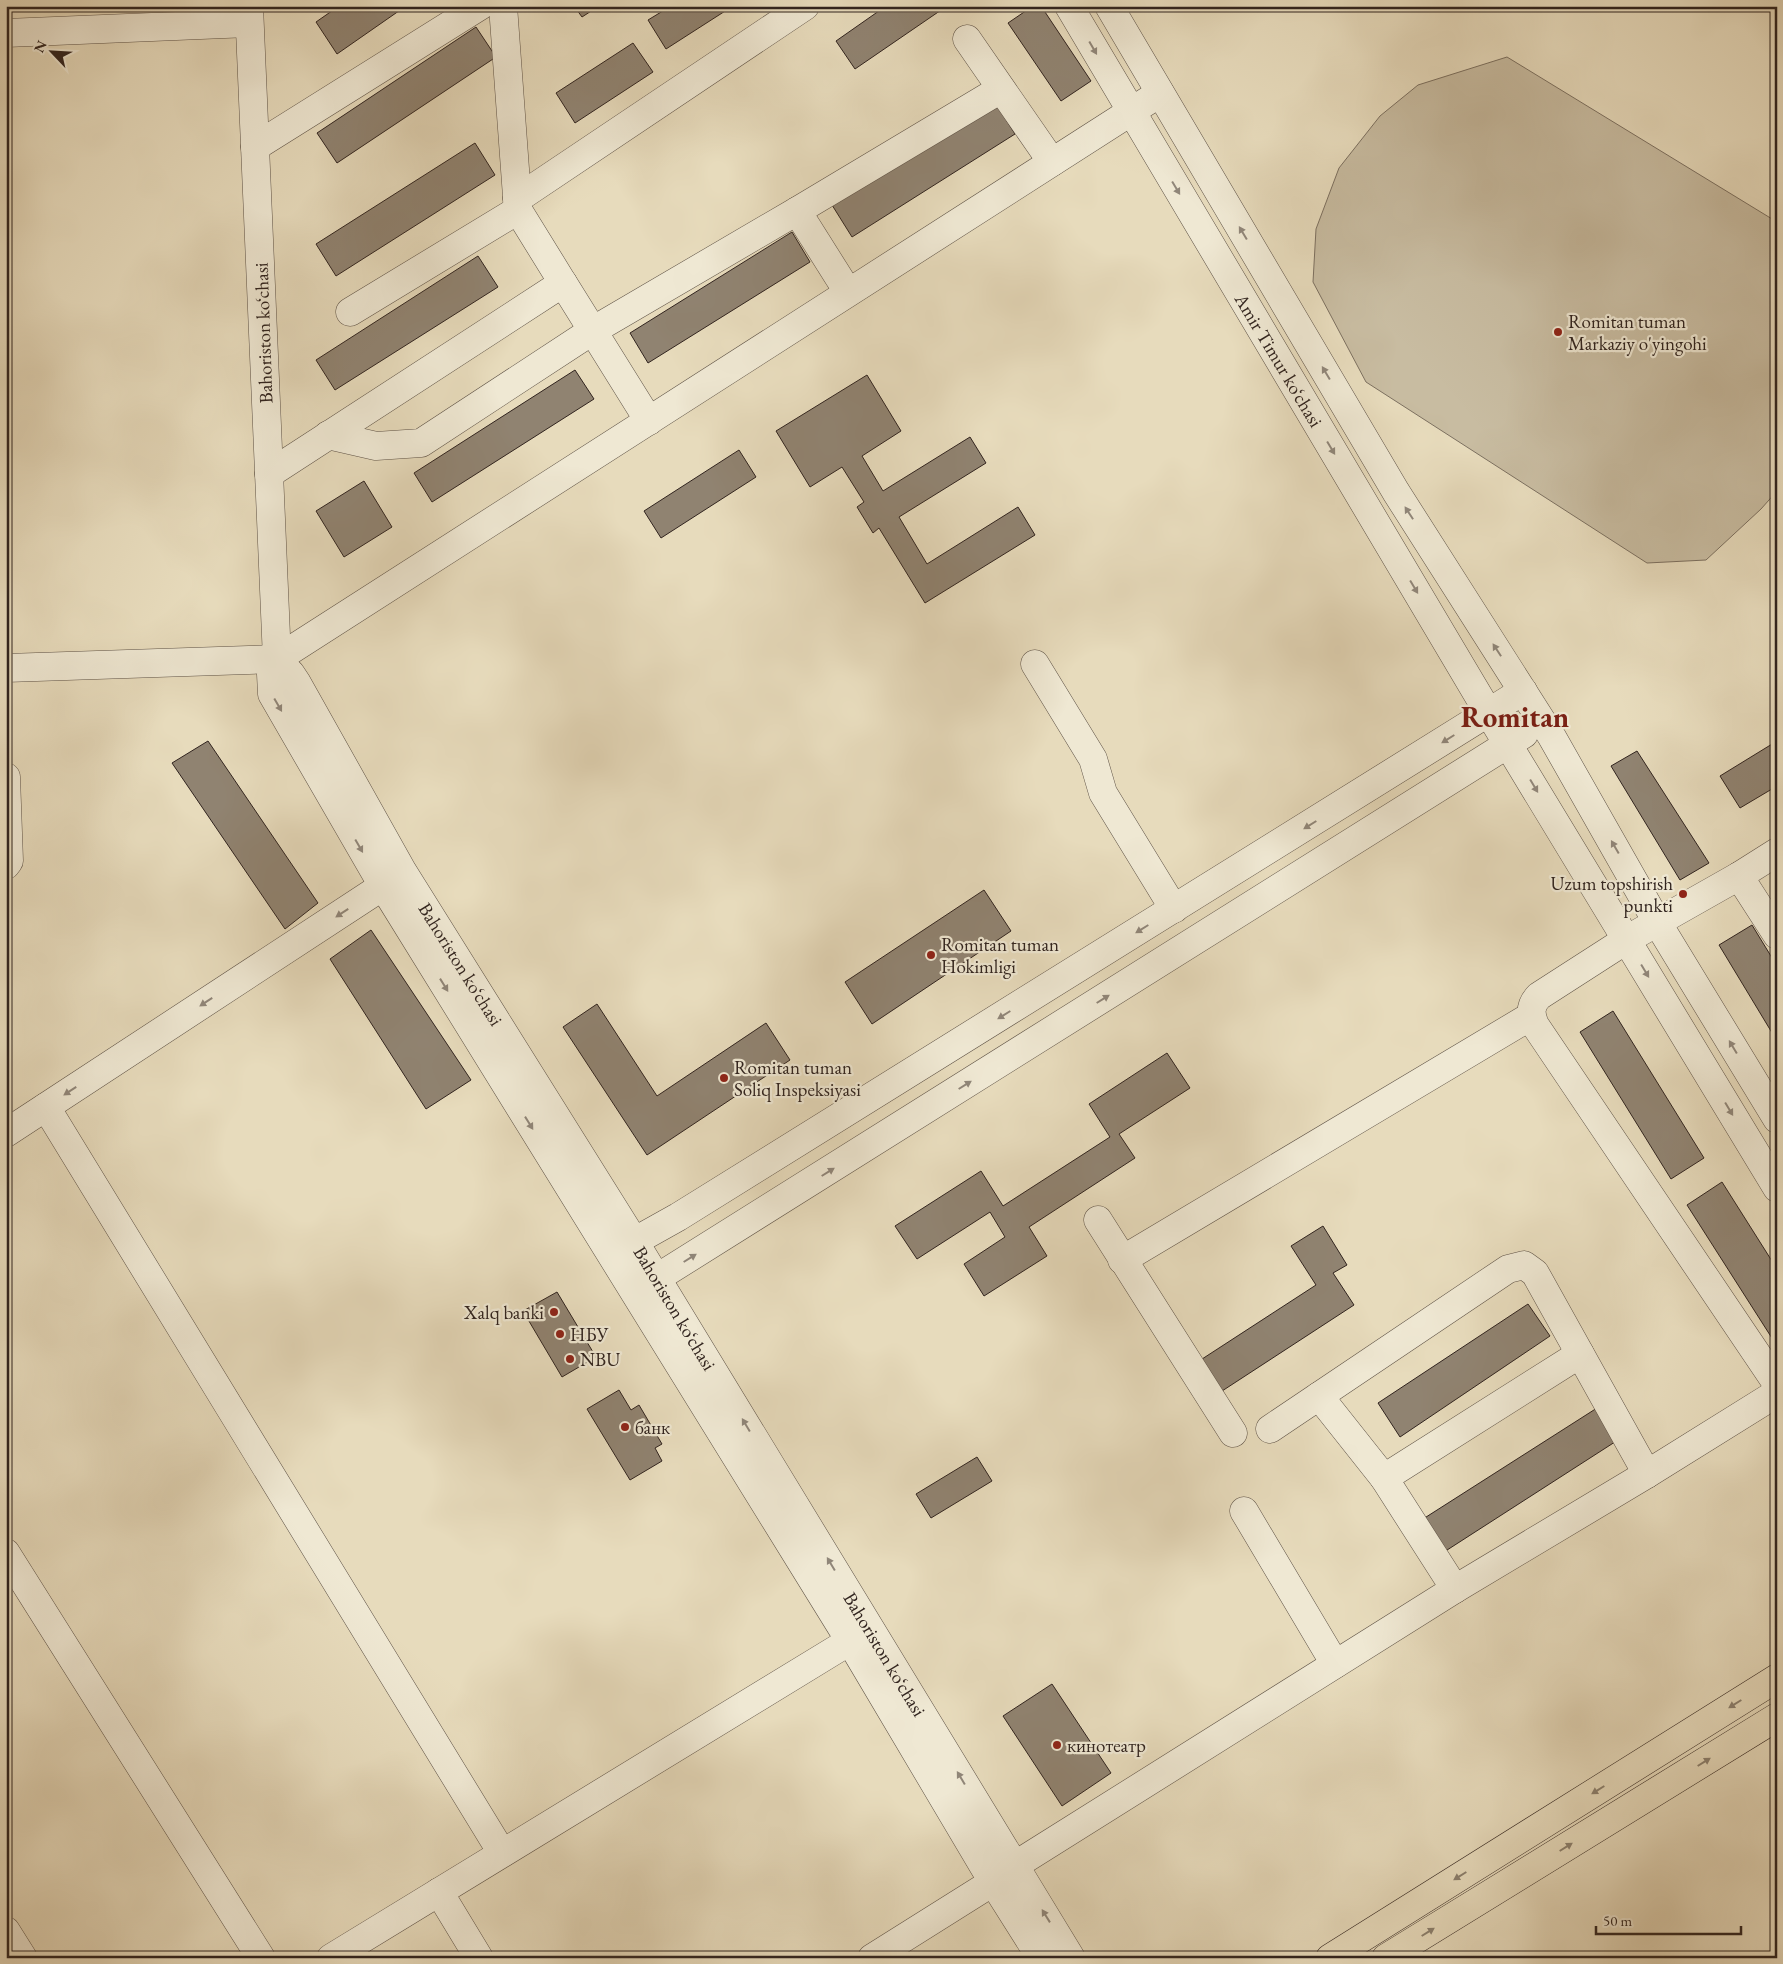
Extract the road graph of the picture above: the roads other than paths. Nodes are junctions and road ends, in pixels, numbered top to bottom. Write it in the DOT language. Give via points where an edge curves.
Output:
graph roads {
  1 [pos="480,6"];
  2 [pos="503,6"];
  3 [pos="805,6"];
  4 [pos="1069,6"];
  5 [pos="1109,6"];
  6 [pos="249,15"];
  7 [pos="6,33"];
  8 [pos="967,39"];
  9 [pos="1001,89"];
  10 [pos="1160,93"];
  11 [pos="1130,112"];
  12 [pos="255,147"];
  13 [pos="1052,162"];
  14 [pos="517,204"];
  15 [pos="797,212"];
  16 [pos="564,283"];
  17 [pos="848,292"];
  18 [pos="350,312"];
  19 [pos="592,331"];
  20 [pos="649,421"];
  21 [pos="328,435"];
  22 [pos="269,474"];
  23 [pos="277,659"];
  24 [pos="1035,664"];
  25 [pos="6,668"];
  26 [pos="1523,691"];
  27 [pos="1489,713"];
  28 [pos="1541,723"];
  29 [pos="1509,744"];
  30 [pos="6,777"];
  31 [pos="1777,852"];
  32 [pos="6,865"];
  33 [pos="1739,876"];
  34 [pos="382,886"];
  35 [pos="1174,909"];
  36 [pos="1657,922"];
  37 [pos="1777,936"];
  38 [pos="1626,940"];
  39 [pos="1531,1016"];
  40 [pos="46,1107"];
  41 [pos="1777,1119"];
  42 [pos="6,1133"];
  43 [pos="1777,1188"];
  44 [pos="1098,1220"];
  45 [pos="622,1248"];
  46 [pos="1122,1260"];
  47 [pos="657,1279"];
  48 [pos="634,1293"];
  49 [pos="1580,1354"];
  50 [pos="1777,1384"];
  51 [pos="1777,1393"];
  52 [pos="1319,1396"];
  53 [pos="1270,1429"];
  54 [pos="1234,1433"];
  55 [pos="1647,1474"];
  56 [pos="1384,1478"];
  57 [pos="1244,1510"];
  58 [pos="6,1553"];
  59 [pos="1455,1588"];
  60 [pos="850,1642"];
  61 [pos="1335,1664"];
  62 [pos="1777,1678"];
  63 [pos="1777,1717"];
  64 [pos="502,1853"];
  65 [pos="1014,1866"];
  66 [pos="994,1882"];
  67 [pos="439,1892"];
  68 [pos="6,1930"];
  69 [pos="23,1958"];
  70 [pos="261,1958"];
  71 [pos="331,1958"];
  72 [pos="479,1958"];
  73 [pos="872,1958"];
  74 [pos="1041,1958"];
  75 [pos="1071,1958"];
  76 [pos="1330,1958"];
  77 [pos="1386,1958"];
  1 -- 12 [label="street"];
  2 -- 14 [label="street"];
  3 -- 14 [label="street"];
  4 -- 11 [label="street, Amir Timur ko‘chasi, one-way"];
  5 -- 10 [label="street, Amir Timur ko‘chasi"];
  6 -- 7 [label="street"];
  6 -- 12 [label="street, Bahoriston ko‘chasi"];
  8 -- 9 [label="street"];
  9 -- 13 [label="street"];
  9 -- 15 [label="street"];
  10 -- 11 [label="street"];
  26 -- 10 [label="street, Amir Timur ko‘chasi, one-way" via="1396,492"];
  11 -- 13 [label="street"];
  11 -- 27 [label="street, Amir Timur ko‘chasi, one-way"];
  12 -- 22 [label="street, Bahoriston ko‘chasi"];
  13 -- 17 [label="street"];
  14 -- 16 [label="street"];
  14 -- 18 [label="street"];
  15 -- 17 [label="street"];
  15 -- 19 [label="street"];
  16 -- 19 [label="street"];
  16 -- 21 [label="street"];
  17 -- 20 [label="street"];
  19 -- 20 [label="street"];
  19 -- 21 [label="street" via="421,443 376,446"];
  20 -- 23 [label="street"];
  21 -- 22 [label="street"];
  22 -- 23 [label="street, Bahoriston ko‘chasi"];
  23 -- 25 [label="street"];
  23 -- 34 [label="street, Bahoriston ko‘chasi, one-way" via="271,674 272,694"];
  23 -- 45 [label="street, Bahoriston ko‘chasi" via="297,683"];
  24 -- 35 [label="street" via="1093,759 1103,792"];
  26 -- 27 [label="street"];
  26 -- 28 [label="street, Amir Timur ko‘chasi"];
  27 -- 29 [label="street, Amir Timur ko‘chasi"];
  27 -- 35 [label="street, one-way"];
  28 -- 29 [label="street"];
  36 -- 28 [label="street, Amir Timur ko‘chasi, one-way"];
  29 -- 38 [label="street, Amir Timur ko‘chasi, one-way"];
  47 -- 29 [label="street, one-way"];
  30 -- 32 [label="street" via="9,861"];
  31 -- 33 [label="street"];
  33 -- 36 [label="street"];
  33 -- 37 [label="street"];
  34 -- 40 [label="street, one-way"];
  34 -- 45 [label="street, Bahoriston ko‘chasi, one-way"];
  35 -- 45 [label="street, one-way" via="678,1217"];
  36 -- 38 [label="street"];
  41 -- 36 [label="street, Amir Timur ko‘chasi, one-way"];
  38 -- 39 [label="street" via="1540,996 1532,1006"];
  38 -- 43 [label="street, Amir Timur ko‘chasi, one-way"];
  39 -- 46 [label="street"];
  39 -- 50 [label="street"];
  40 -- 42 [label="street"];
  40 -- 64 [label="street"];
  44 -- 46 [label="street"];
  45 -- 47 [label="street, Bahoriston ko‘chasi"];
  45 -- 48 [label="street, Bahoriston ko‘chasi"];
  46 -- 54 [label="street"];
  47 -- 48 [label="street"];
  65 -- 47 [label="street, Bahoriston ko‘chasi, one-way"];
  48 -- 60 [label="street, Bahoriston ko‘chasi"];
  49 -- 52 [label="street" via="1535,1273 1524,1265 1508,1269"];
  49 -- 55 [label="street"];
  49 -- 56 [label="street"];
  51 -- 55 [label="street"];
  52 -- 53 [label="street"];
  52 -- 56 [label="street"];
  55 -- 59 [label="street"];
  56 -- 59 [label="street"];
  57 -- 61 [label="street"];
  58 -- 70 [label="street"];
  59 -- 61 [label="street"];
  60 -- 64 [label="street"];
  60 -- 66 [label="street, Bahoriston ko‘chasi"];
  61 -- 65 [label="street"];
  62 -- 76 [label="main road, one-way"];
  77 -- 63 [label="main road, one-way"];
  64 -- 67 [label="street"];
  75 -- 65 [label="street, Bahoriston ko‘chasi, one-way"];
  66 -- 73 [label="street"];
  66 -- 74 [label="street, Bahoriston ko‘chasi"];
  67 -- 71 [label="street"];
  67 -- 72 [label="street"];
  68 -- 69 [label="street"];
}
